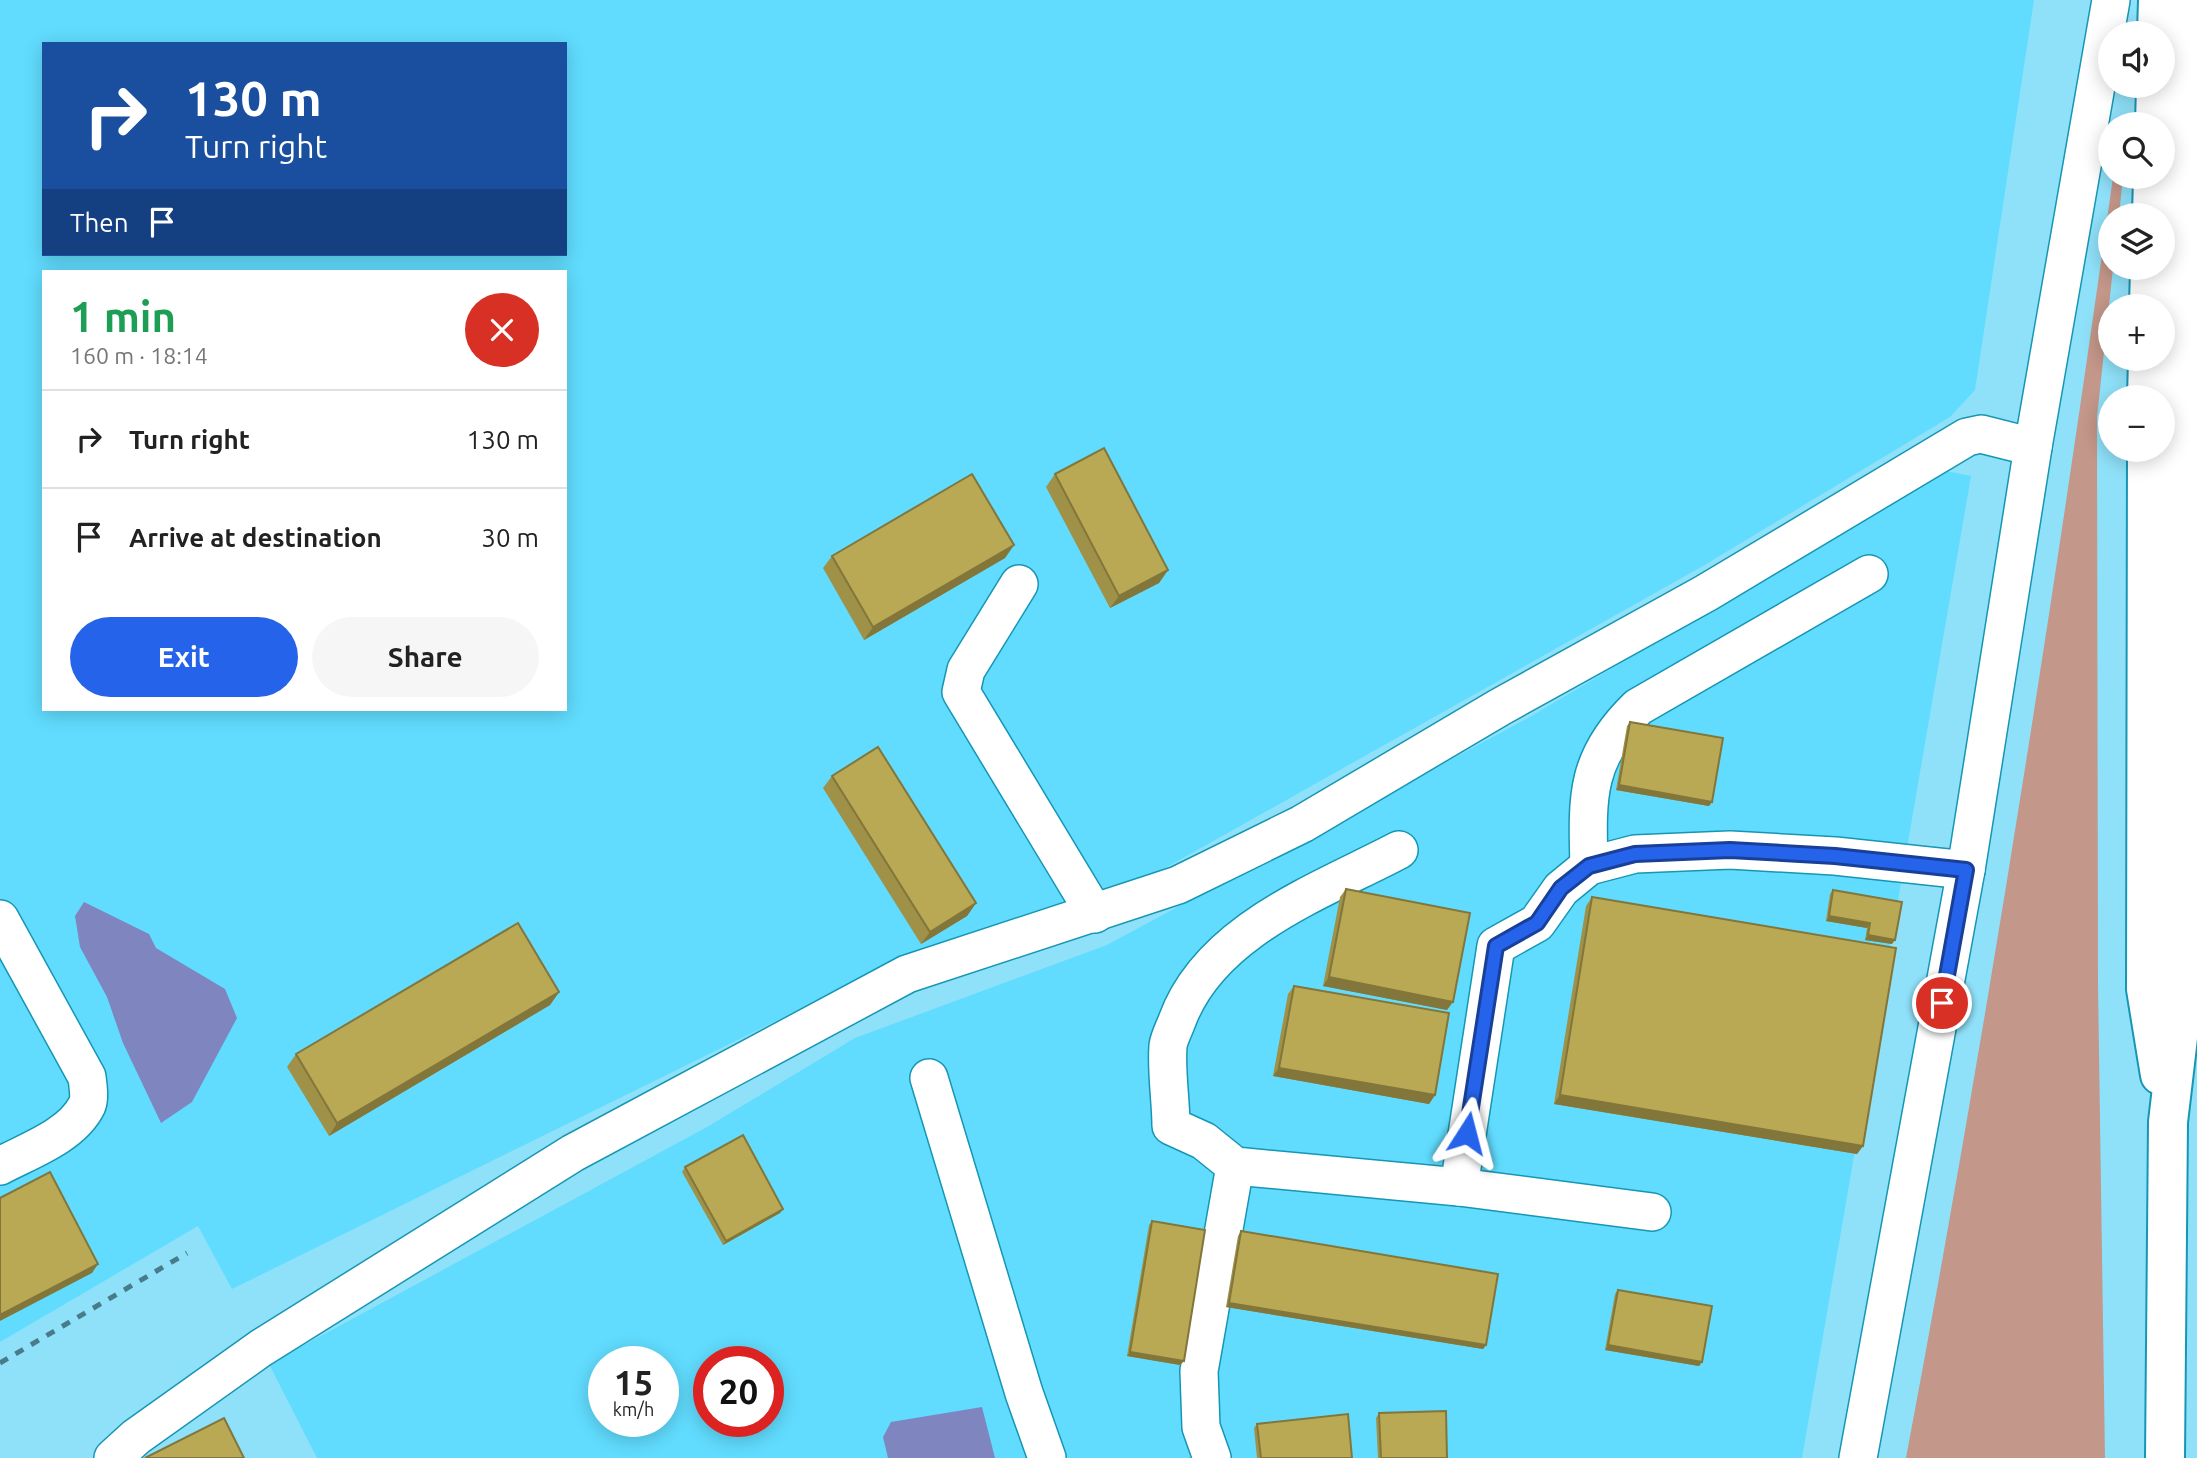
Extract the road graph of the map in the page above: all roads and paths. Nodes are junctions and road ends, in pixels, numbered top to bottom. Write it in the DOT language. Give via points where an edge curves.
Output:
graph roads {
  1 [pos="2111,0"];
  2 [pos="2158,0"];
  3 [pos="2189,0"];
  4 [pos="2157,21"];
  5 [pos="2033,447"];
  6 [pos="2147,462"];
  7 [pos="1869,574"];
  8 [pos="1019,584"];
  9 [pos="1399,850"];
  10 [pos="1589,866"];
  11 [pos="1966,870"];
  12 [pos="1095,914"];
  13 [pos="0,919"];
  14 [pos="929,1078"];
  15 [pos="2168,1122"];
  16 [pos="0,1166"];
  17 [pos="1235,1166"];
  18 [pos="1459,1187"];
  19 [pos="1651,1212"];
  20 [pos="113,1458"];
  21 [pos="1047,1458"];
  22 [pos="1212,1458"];
  23 [pos="1858,1458"];
  24 [pos="2165,1458"];
  1 -- 5 [label="street"];
  2 -- 4 [label="main road"];
  3 -- 15 [label="main road" via="2183,397 2183,995"];
  5 -- 11 [label="street"];
  5 -- 12 [label="street" via="1981,435 1967,437 1706,593 1302,824 1178,885"];
  6 -- 15 [label="main road" via="2146,989"];
  7 -- 10 [label="street" via="1638,707 1615,730 1595,766 1588,809"];
  8 -- 12 [label="street" via="966,670 961,692"];
  9 -- 17 [label="street" via="1277,914 1239,941 1204,973 1181,1009 1168,1045 1171,1126 1204,1141"];
  10 -- 11 [label="street" via="1635,854 1730,850"];
  10 -- 18 [label="street" via="1561,888 1537,923 1496,946"];
  11 -- 23 [label="street"];
  12 -- 20 [label="street" via="907,974 573,1153 261,1348"];
  13 -- 16 [label="street" via="87,1077 89,1103 77,1120 55,1137"];
  14 -- 21 [label="street"];
  15 -- 24 [label="main road"];
  17 -- 18 [label="street"];
  17 -- 22 [label="street" via="1199,1371 1201,1427"];
  18 -- 19 [label="street"];
}
